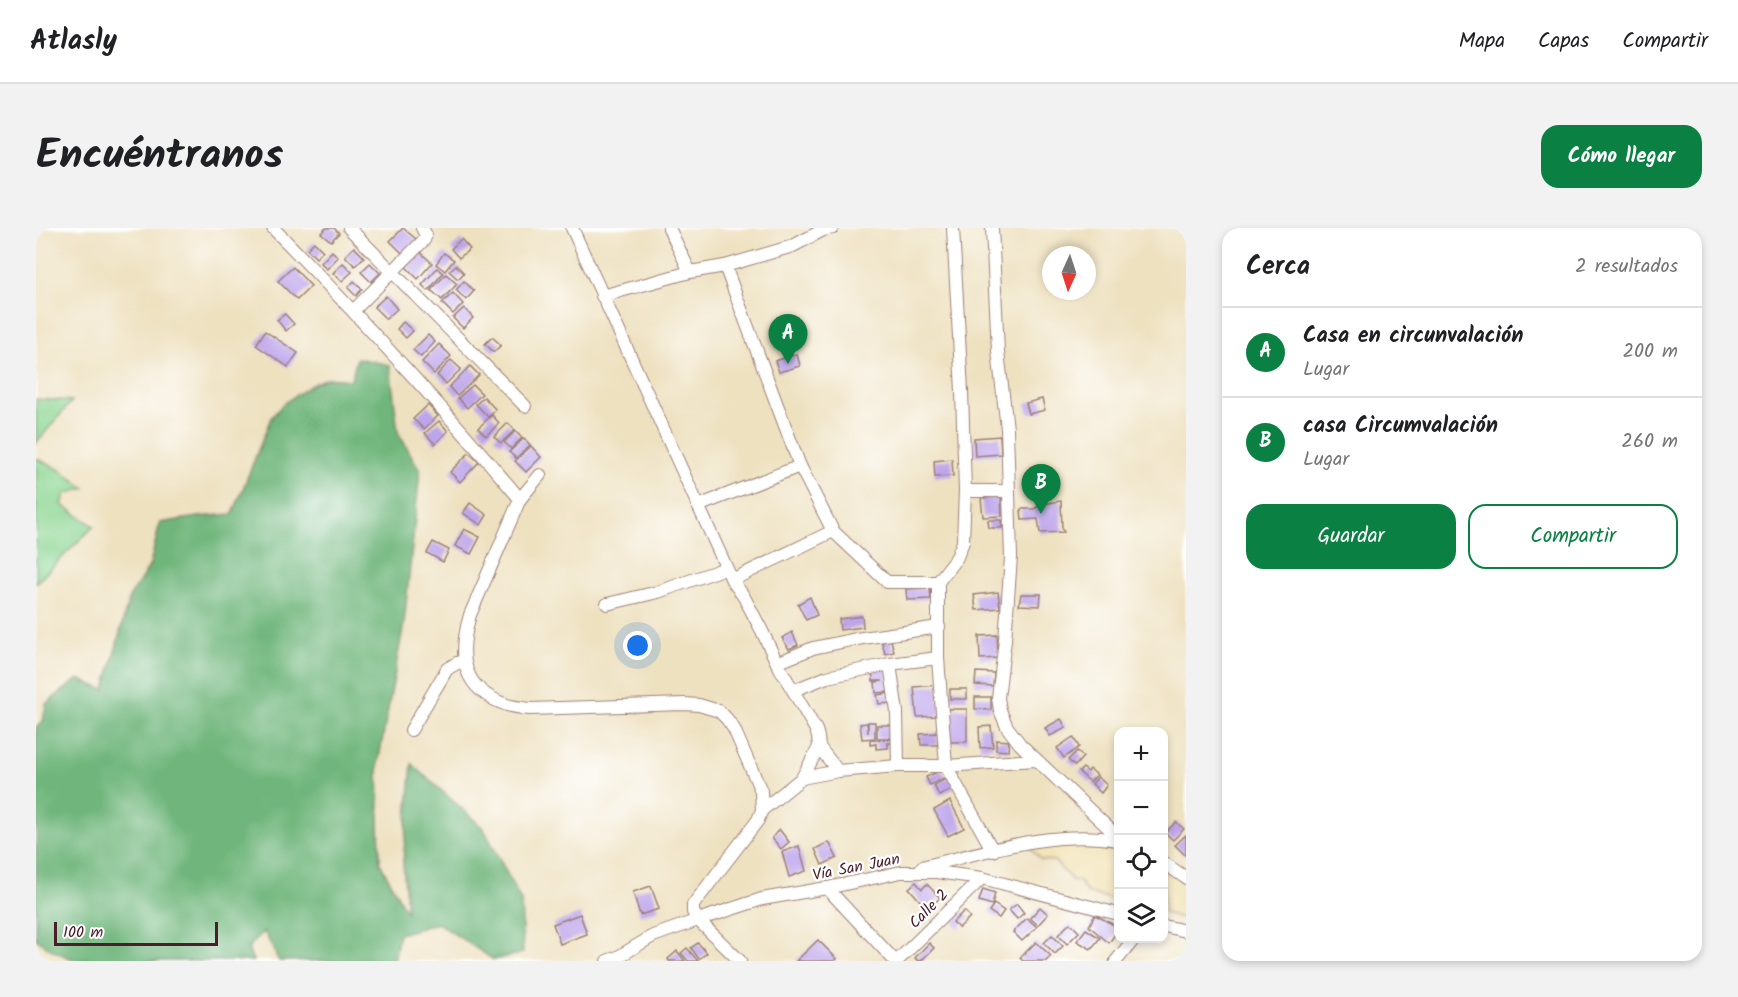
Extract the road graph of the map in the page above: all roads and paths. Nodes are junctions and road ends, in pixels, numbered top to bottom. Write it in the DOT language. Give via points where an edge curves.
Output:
graph roads {
  1 [pos="273,228"];
  2 [pos="349,228"];
  3 [pos="422,228"];
  4 [pos="572,228"];
  5 [pos="669,228"];
  6 [pos="832,228"];
  7 [pos="953,228"];
  8 [pos="992,228"];
  9 [pos="810,232"];
  10 [pos="725,266"];
  11 [pos="393,272"];
  12 [pos="690,272"];
  13 [pos="602,296"];
  14 [pos="354,311"];
  15 [pos="525,406"];
  16 [pos="800,466"];
  17 [pos="540,475"];
  18 [pos="965,491"];
  19 [pos="1009,491"];
  20 [pos="520,499"];
  21 [pos="698,506"];
  22 [pos="833,531"];
  23 [pos="726,568"];
  24 [pos="732,580"];
  25 [pos="938,582"];
  26 [pos="607,604"];
  27 [pos="939,627"];
  28 [pos="938,658"];
  29 [pos="464,662"];
  30 [pos="777,663"];
  31 [pos="890,664"];
  32 [pos="794,690"];
  33 [pos="411,730"];
  34 [pos="819,747"];
  35 [pos="1036,760"];
  36 [pos="898,766"];
  37 [pos="946,766"];
  38 [pos="838,771"];
  39 [pos="801,778"];
  40 [pos="762,810"];
  41 [pos="1116,835"];
  42 [pos="1114,838"];
  43 [pos="993,851"];
  44 [pos="1168,866"];
  45 [pos="901,872"];
  46 [pos="982,878"];
  47 [pos="1186,878"];
  48 [pos="827,888"];
  49 [pos="1114,913"];
  50 [pos="698,920"];
  51 [pos="1168,927"];
  52 [pos="1186,931"];
  53 [pos="1132,943"];
  54 [pos="615,960"];
  55 [pos="740,961"];
  56 [pos="896,961"];
  57 [pos="1116,961"];
  1 -- 14 [label="street"];
  2 -- 11 [label="street"];
  3 -- 11 [label="street" via="424,240"];
  4 -- 13 [label="street"];
  5 -- 12 [label="street"];
  6 -- 9 [label="street"];
  7 -- 18 [label="street"];
  8 -- 19 [label="street"];
  9 -- 10 [label="street" via="794,246"];
  10 -- 12 [label="street"];
  10 -- 16 [label="street"];
  11 -- 14 [label="street"];
  11 -- 15 [label="street"];
  12 -- 13 [label="street"];
  13 -- 21 [label="street"];
  14 -- 20 [label="street"];
  16 -- 21 [label="street"];
  16 -- 22 [label="street"];
  17 -- 20 [label="street"];
  18 -- 19 [label="street"];
  18 -- 25 [label="street" via="963,542"];
  19 -- 35 [label="street" via="1009,597 998,698 1007,727"];
  20 -- 29 [label="street" via="470,615"];
  21 -- 23 [label="street"];
  22 -- 24 [label="street"];
  22 -- 25 [label="street" via="887,582"];
  23 -- 24 [label="street"];
  23 -- 26 [label="street" via="658,592"];
  24 -- 30 [label="street"];
  25 -- 27 [label="street"];
  27 -- 28 [label="street"];
  27 -- 30 [label="street" via="813,648"];
  28 -- 31 [label="street"];
  28 -- 37 [label="street"];
  29 -- 33 [label="street" via="447,669"];
  29 -- 40 [label="street" via="469,677 484,693 507,705 530,709 684,704 719,711 734,729 761,791"];
  30 -- 32 [label="street"];
  31 -- 32 [label="street" via="827,676"];
  31 -- 36 [label="street" via="897,712"];
  32 -- 34 [label="street" via="816,730"];
  34 -- 38 [label="street"];
  34 -- 39 [label="street"];
  35 -- 37 [label="street"];
  35 -- 41 [label="street"];
  36 -- 37 [label="street"];
  36 -- 38 [label="street"];
  37 -- 43 [label="street"];
  38 -- 39 [label="street"];
  39 -- 40 [label="street"];
  40 -- 50 [label="street" via="693,905"];
  42 -- 43 [label="street" via="1064,837"];
  43 -- 45 [label="street"];
  44 -- 47 [label="street"];
  45 -- 46 [label="street, Vía San Juan"];
  45 -- 48 [label="street, Vía San Juan"];
  46 -- 49 [label="street, Vía San Juan"];
  46 -- 56 [label="street, Calle 2"];
  48 -- 50 [label="street, Vía San Juan" via="762,899"];
  48 -- 56 [label="street"];
  50 -- 54 [label="street, Vía San Juan" via="653,936"];
  50 -- 55 [label="street"];
  51 -- 52 [label="street"];
  53 -- 57 [label="street"];
}
